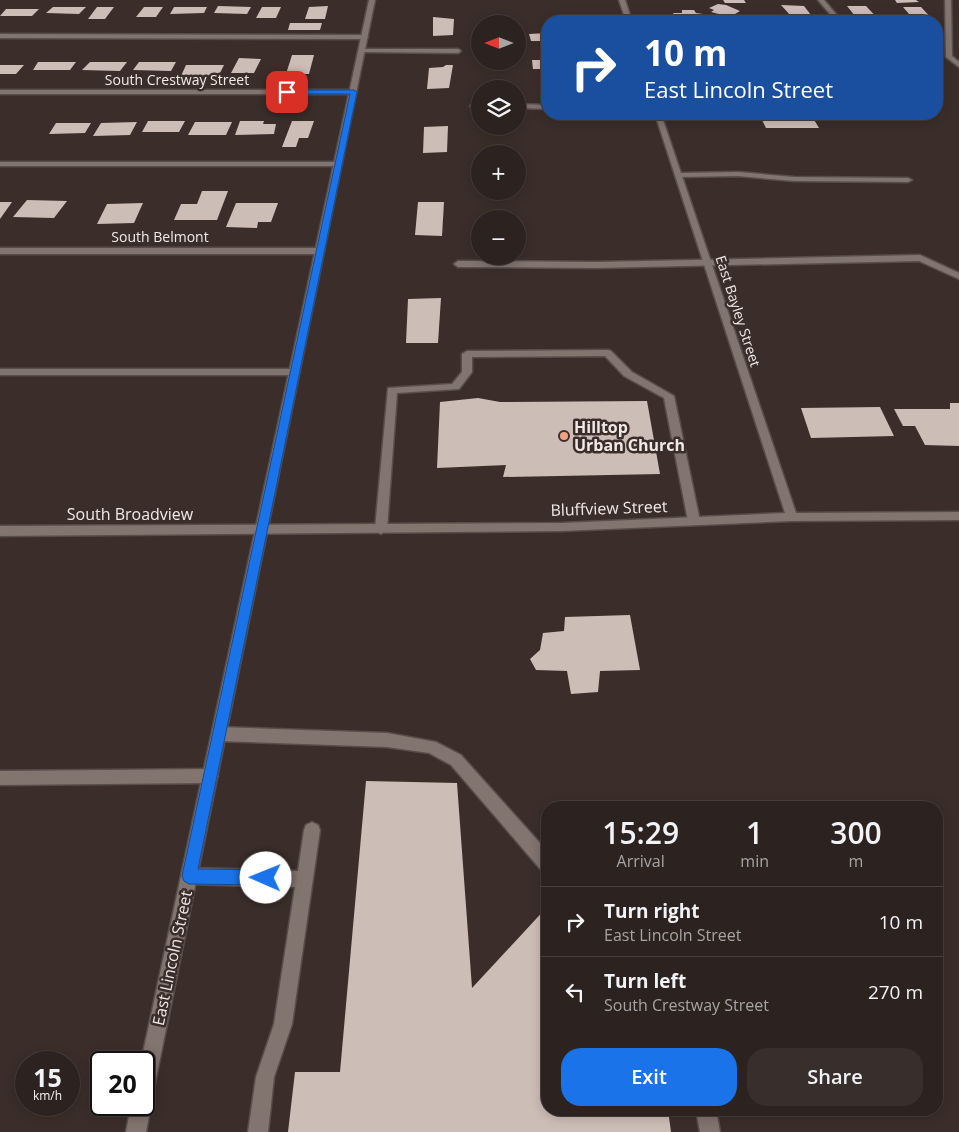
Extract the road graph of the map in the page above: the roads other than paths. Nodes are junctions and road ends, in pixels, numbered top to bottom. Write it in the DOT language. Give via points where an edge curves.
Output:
graph roads {
  1 [pos="372,0"];
  2 [pos="622,0"];
  3 [pos="821,0"];
  4 [pos="948,0"];
  5 [pos="627,15"];
  6 [pos="834,15"];
  7 [pos="0,36"];
  8 [pos="365,37"];
  9 [pos="362,51"];
  10 [pos="458,51"];
  11 [pos="959,65"];
  12 [pos="0,92"];
  13 [pos="354,92"];
  14 [pos="526,106"];
  15 [pos="541,107"];
  16 [pos="660,120"];
  17 [pos="0,164"];
  18 [pos="338,164"];
  19 [pos="679,175"];
  20 [pos="908,180"];
  21 [pos="0,251"];
  22 [pos="320,251"];
  23 [pos="708,262"];
  24 [pos="458,264"];
  25 [pos="959,276"];
  26 [pos="0,372"];
  27 [pos="295,372"];
  28 [pos="959,516"];
  29 [pos="792,517"];
  30 [pos="694,521"];
  31 [pos="382,528"];
  32 [pos="261,529"];
  33 [pos="0,531"];
  34 [pos="219,734"];
  35 [pos="210,776"];
  36 [pos="0,778"];
  37 [pos="312,830"];
  38 [pos="541,858"];
  39 [pos="189,876"];
  40 [pos="304,879"];
  41 [pos="153,1051"];
  42 [pos="139,1116"];
  43 [pos="707,1116"];
  44 [pos="136,1132"];
  45 [pos="258,1132"];
  46 [pos="710,1132"];
  1 -- 8 [label="street, East Lincoln Street"];
  2 -- 5 [label="street"];
  3 -- 6 [label="street"];
  4 -- 11 [label="street" via="949,56"];
  7 -- 8 [label="street"];
  8 -- 9 [label="street, East Lincoln Street"];
  9 -- 10 [label="street"];
  9 -- 13 [label="street, East Lincoln Street"];
  12 -- 13 [label="street, South Crestway Street"];
  13 -- 18 [label="street, East Lincoln Street"];
  14 -- 15 [label="street"];
  16 -- 19 [label="street, East Bayley Street"];
  17 -- 18 [label="street"];
  18 -- 22 [label="street, East Lincoln Street"];
  19 -- 20 [label="street"];
  19 -- 23 [label="street, East Bayley Street"];
  21 -- 22 [label="street, South Belmont"];
  22 -- 27 [label="street, East Lincoln Street"];
  23 -- 24 [label="street"];
  23 -- 25 [label="street" via="920,258"];
  23 -- 29 [label="street, East Bayley Street"];
  26 -- 27 [label="street"];
  27 -- 32 [label="street, East Lincoln Street"];
  28 -- 29 [label="street, Bluffview Street"];
  29 -- 30 [label="street, Bluffview Street"];
  30 -- 31 [label="street, Bluffview Street" via="562,527"];
  30 -- 31 [label="street" via="669,396 628,374 608,353 467,354 467,372 455,387 392,390"];
  31 -- 32 [label="street, Bluffview Street"];
  32 -- 33 [label="street, South Broadview"];
  32 -- 34 [label="street, East Lincoln Street"];
  34 -- 35 [label="street, East Lincoln Street"];
  34 -- 38 [label="street" via="387,740 431,747 456,760"];
  35 -- 36 [label="street"];
  35 -- 39 [label="street, East Lincoln Street"];
  37 -- 40 [label="street"];
  39 -- 40 [label="street"];
  39 -- 41 [label="street, East Lincoln Street"];
  40 -- 45 [label="street" via="283,1024 265,1077"];
  42 -- 44 [label="street"];
  43 -- 46 [label="street"];
}
